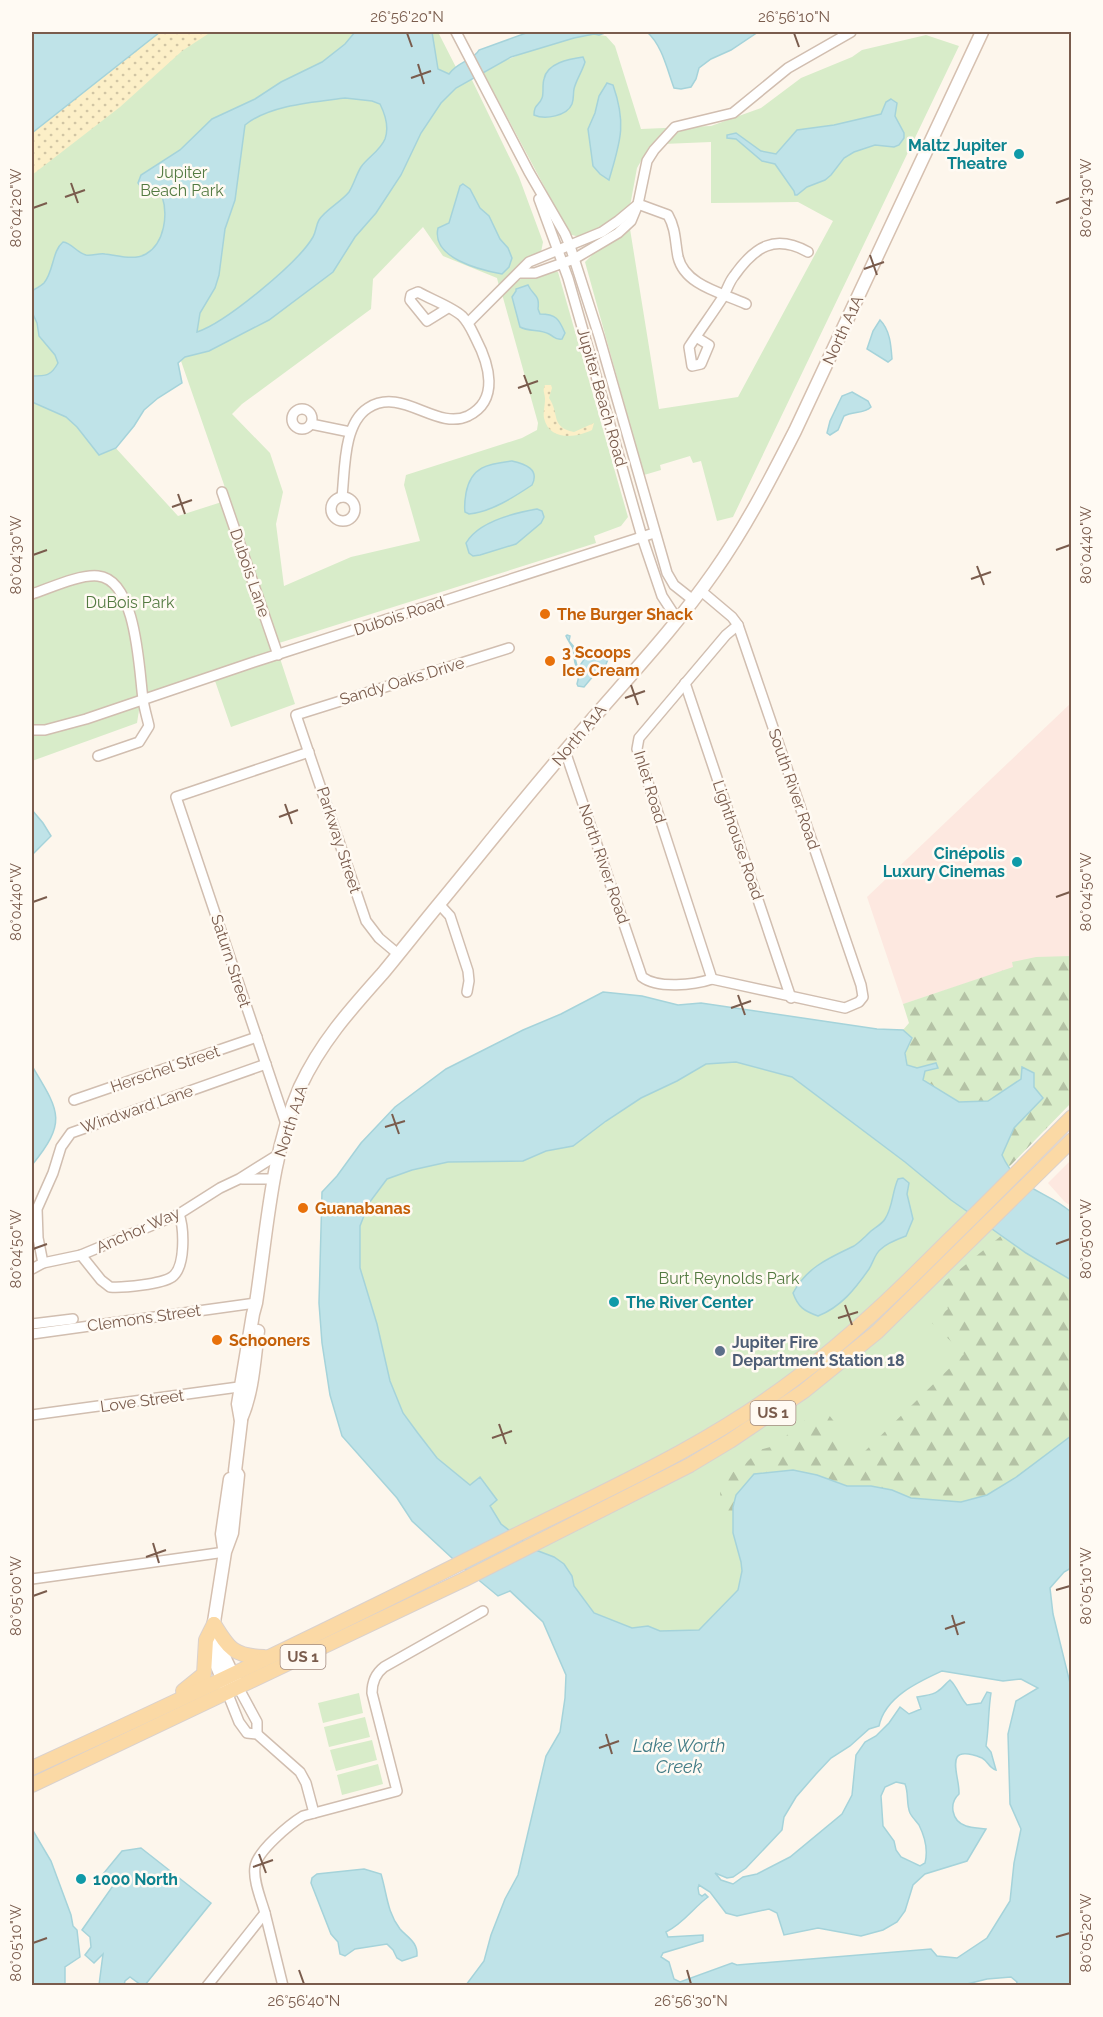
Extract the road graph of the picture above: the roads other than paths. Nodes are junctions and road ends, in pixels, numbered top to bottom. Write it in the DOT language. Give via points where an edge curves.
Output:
graph roads {
  1 [pos="456,32"];
  2 [pos="851,32"];
  3 [pos="982,32"];
  4 [pos="529,172"];
  5 [pos="638,204"];
  6 [pos="570,246"];
  7 [pos="559,251"];
  8 [pos="808,252"];
  9 [pos="574,259"];
  10 [pos="563,263"];
  11 [pos="519,273"];
  12 [pos="723,296"];
  13 [pos="746,304"];
  14 [pos="448,308"];
  15 [pos="468,323"];
  16 [pos="696,337"];
  17 [pos="311,424"];
  18 [pos="350,432"];
  19 [pos="222,492"];
  20 [pos="342,497"];
  21 [pos="654,533"];
  22 [pos="642,537"];
  23 [pos="32,594"];
  24 [pos="697,595"];
  25 [pos="677,619"];
  26 [pos="738,625"];
  27 [pos="509,648"];
  28 [pos="278,655"];
  29 [pos="685,683"];
  30 [pos="143,699"];
  31 [pos="296,715"];
  32 [pos="32,730"];
  33 [pos="565,751"];
  34 [pos="309,752"];
  35 [pos="98,756"];
  36 [pos="439,904"];
  37 [pos="398,954"];
  38 [pos="712,979"];
  39 [pos="467,992"];
  40 [pos="791,998"];
  41 [pos="257,1037"];
  42 [pos="266,1064"];
  43 [pos="74,1101"];
  44 [pos="1071,1117"];
  45 [pos="286,1124"];
  46 [pos="1071,1140"];
  47 [pos="279,1154"];
  48 [pos="239,1179"];
  49 [pos="274,1179"];
  50 [pos="179,1214"];
  51 [pos="81,1255"];
  52 [pos="43,1263"];
  53 [pos="32,1269"];
  54 [pos="256,1303"];
  55 [pos="73,1319"];
  56 [pos="32,1324"];
  57 [pos="32,1334"];
  58 [pos="246,1386"];
  59 [pos="32,1415"];
  60 [pos="225,1552"];
  61 [pos="32,1579"];
  62 [pos="483,1611"];
  63 [pos="214,1624"];
  64 [pos="266,1657"];
  65 [pos="227,1676"];
  66 [pos="233,1690"];
  67 [pos="162,1708"];
  68 [pos="257,1734"];
  69 [pos="32,1768"];
  70 [pos="32,1785"];
  71 [pos="314,1812"];
  72 [pos="264,1913"];
  73 [pos="207,1986"];
  74 [pos="283,1986"];
  1 -- 4 [label="street, Jupiter Beach Road"];
  2 -- 5 [label="street" via="788,68 733,112 675,127 647,162"];
  3 -- 24 [label="street, North A1A" via="795,431 764,492"];
  4 -- 6 [label="street, Jupiter Beach Road"];
  4 -- 7 [label="street, Jupiter Beach Road"];
  5 -- 6 [label="street" via="602,232"];
  5 -- 9 [label="street" via="631,220 618,233"];
  5 -- 12 [label="street" via="668,215 674,225 682,268"];
  6 -- 7 [label="street"];
  6 -- 9 [label="street, Jupiter Beach Road"];
  7 -- 10 [label="street, Jupiter Beach Road"];
  7 -- 11 [label="street" via="529,262"];
  8 -- 12 [label="street" via="793,244 764,247 733,277"];
  9 -- 10 [label="street"];
  9 -- 21 [label="street, Jupiter Beach Road"];
  10 -- 11 [label="street" via="535,273"];
  10 -- 22 [label="street, Jupiter Beach Road"];
  11 -- 15 [label="street"];
  12 -- 13 [label="street"];
  12 -- 16 [label="street"];
  14 -- 15 [label="street"];
  15 -- 18 [label="street" via="483,352 490,379 485,399 476,410 464,417 442,418 406,404 378,402 358,416"];
  17 -- 18 [label="street"];
  18 -- 20 [label="street"];
  19 -- 28 [label="street, Dubois Lane"];
  21 -- 22 [label="street, Dubois Road"];
  21 -- 24 [label="street, Jupiter Beach Road" via="674,585"];
  22 -- 25 [label="street, Jupiter Beach Road" via="662,596"];
  22 -- 28 [label="street, Dubois Road"];
  23 -- 30 [label="street" via="93,576 114,584 124,598 132,623"];
  24 -- 25 [label="street, North A1A"];
  24 -- 26 [label="street, South River Road"];
  25 -- 33 [label="street, North A1A"];
  26 -- 29 [label="street, Inlet Road"];
  26 -- 40 [label="street, South River Road" via="861,985 859,1002 845,1008"];
  27 -- 31 [label="street, Sandy Oaks Drive"];
  28 -- 30 [label="street, Dubois Road"];
  29 -- 38 [label="street, Inlet Road" via="639,738 637,749"];
  29 -- 40 [label="street, Lighthouse Road"];
  30 -- 32 [label="street, Dubois Road" via="86,719"];
  30 -- 35 [label="street" via="149,726 139,742"];
  31 -- 34 [label="street, Parkway Street"];
  33 -- 36 [label="street, North A1A"];
  33 -- 38 [label="street, North River Road" via="642,977 648,981 695,985"];
  34 -- 37 [label="street, Parkway Street" via="366,921"];
  34 -- 41 [label="street, Saturn Street" via="176,797"];
  36 -- 37 [label="street, North A1A"];
  36 -- 39 [label="street" via="450,916 468,971"];
  37 -- 45 [label="street, North A1A" via="324,1043"];
  38 -- 40 [label="street"];
  41 -- 42 [label="street, Saturn Street"];
  41 -- 43 [label="street, Herschel Street"];
  42 -- 45 [label="street, Saturn Street"];
  42 -- 52 [label="street, Windward Lane" via="71,1133 61,1147 37,1209"];
  44 -- 64 [label="main road, US 1" via="898,1291 760,1404 684,1451"];
  45 -- 47 [label="street, North A1A"];
  46 -- 66 [label="main road, US 1" via="877,1332 768,1417 690,1466"];
  47 -- 48 [label="street, Anchor Way"];
  47 -- 49 [label="street, North A1A"];
  48 -- 49 [label="street, Anchor Way"];
  48 -- 50 [label="street, Anchor Way"];
  49 -- 54 [label="street, North A1A"];
  50 -- 51 [label="street, Anchor Way"];
  50 -- 51 [label="street" via="182,1245 177,1271 169,1279 110,1287"];
  51 -- 52 [label="street, Anchor Way"];
  52 -- 53 [label="street, Anchor Way"];
  54 -- 57 [label="street, Clemons Street"];
  54 -- 58 [label="street, North A1A"];
  55 -- 56 [label="street"];
  58 -- 59 [label="street, Love Street"];
  58 -- 60 [label="street, North A1A" via="238,1404 238,1475"];
  60 -- 61 [label="street"];
  60 -- 63 [label="street, North A1A"];
  62 -- 71 [label="street" via="384,1667 373,1681 372,1693 397,1791"];
  63 -- 64 [label="main road" via="234,1652"];
  63 -- 65 [label="street, North A1A"];
  63 -- 67 [label="main road" via="206,1640 204,1674"];
  64 -- 65 [label="main road, US 1"];
  65 -- 66 [label="street, North A1A"];
  65 -- 67 [label="main road, US 1"];
  66 -- 68 [label="street" via="257,1722"];
  66 -- 68 [label="street" via="239,1722 247,1733"];
  66 -- 70 [label="main road, US 1"];
  67 -- 69 [label="main road, US 1"];
  68 -- 71 [label="street" via="303,1777"];
  71 -- 72 [label="street" via="293,1822 257,1859 255,1875"];
  72 -- 73 [label="street"];
  72 -- 74 [label="street"];
}
